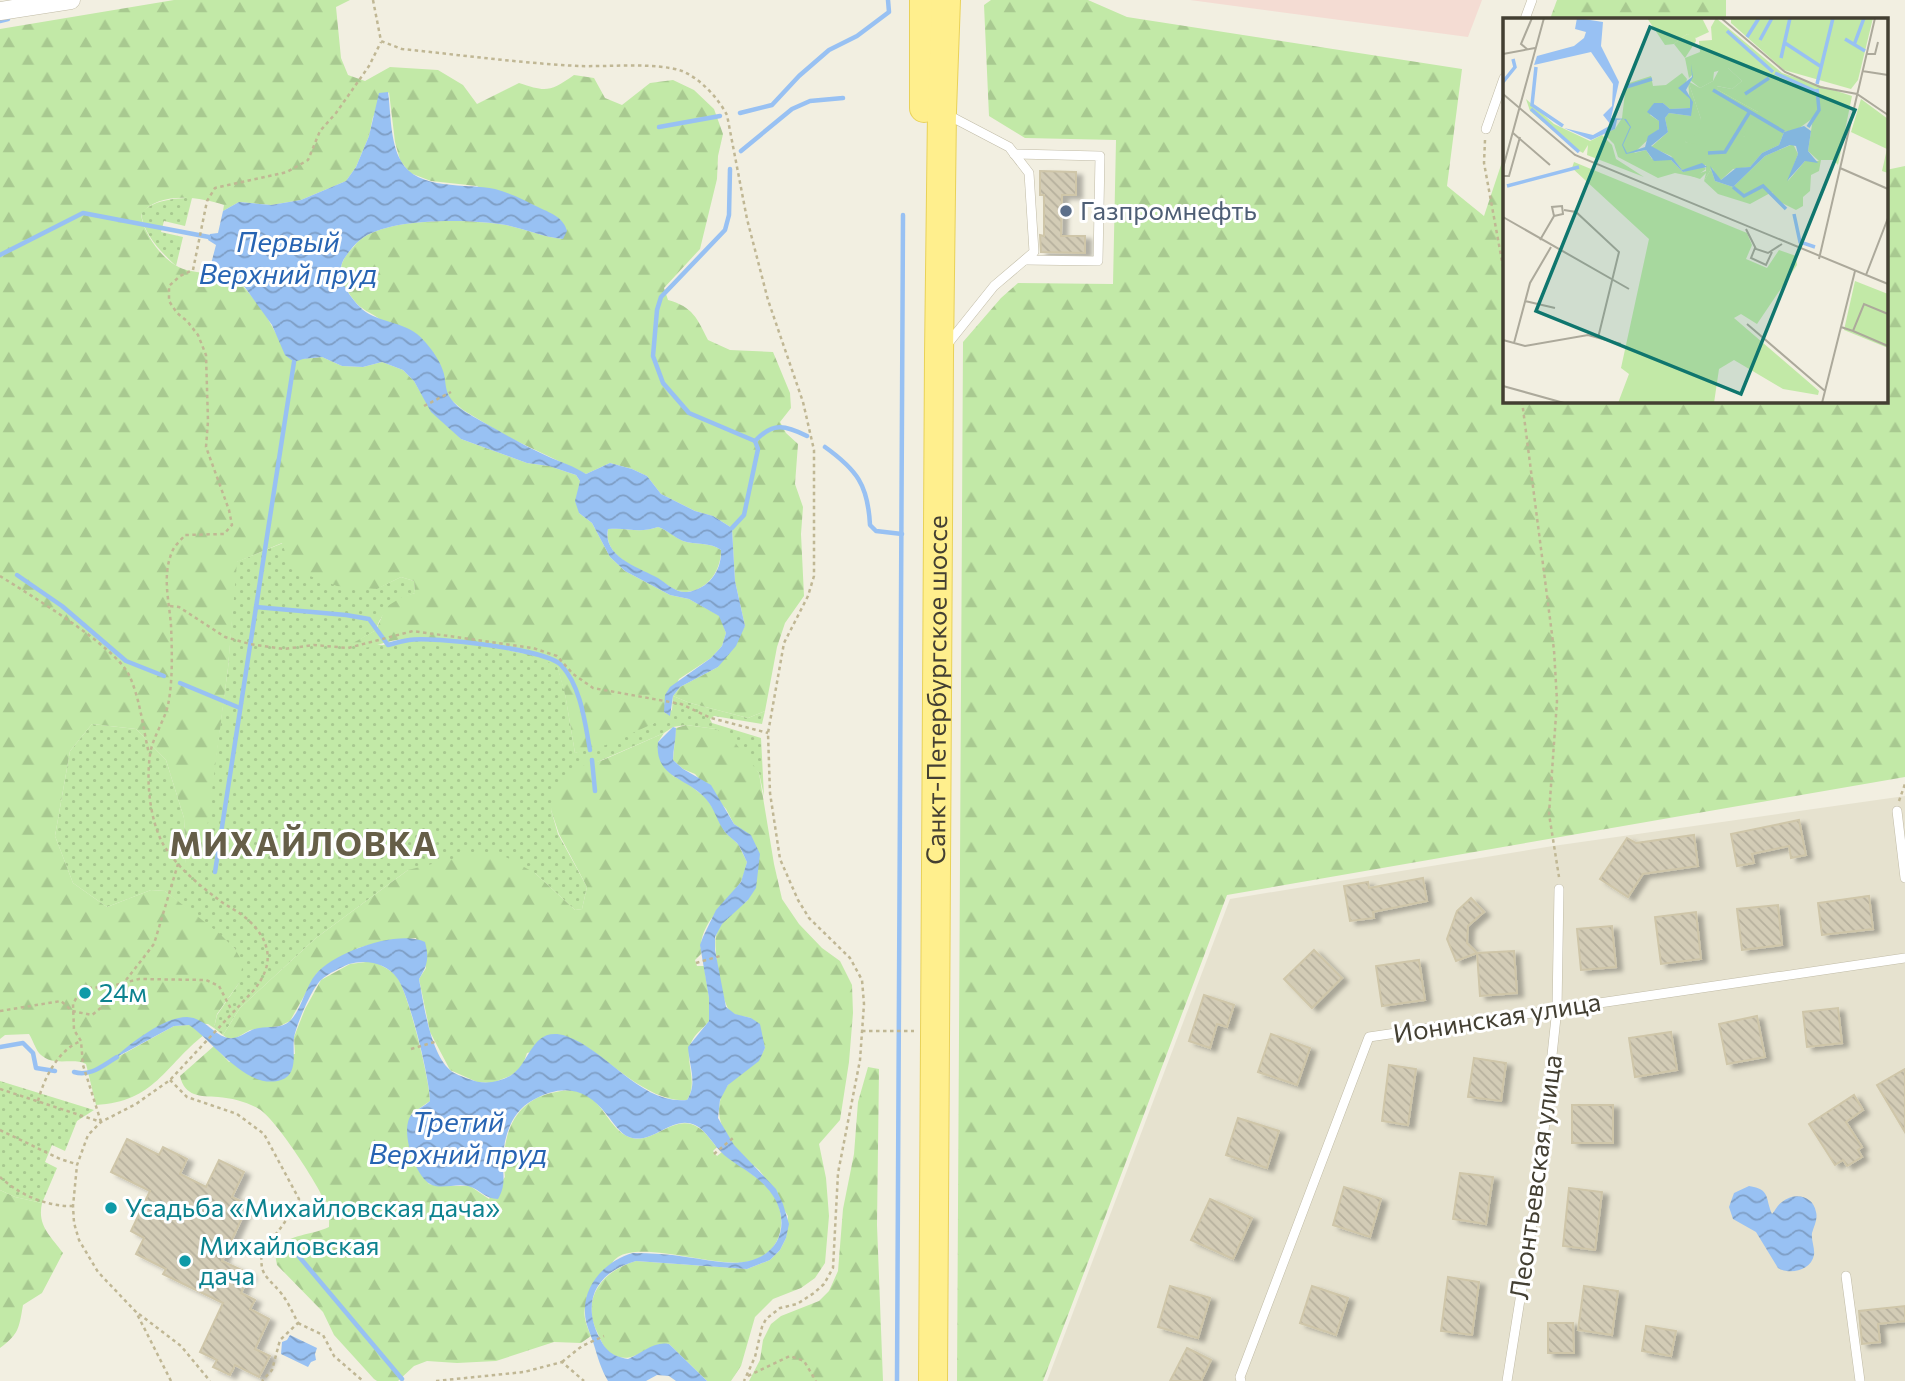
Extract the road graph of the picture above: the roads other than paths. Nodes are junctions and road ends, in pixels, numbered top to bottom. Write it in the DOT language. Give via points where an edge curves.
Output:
graph roads {
  1 [pos="71,0"];
  2 [pos="924,0"];
  3 [pos="946,0"];
  4 [pos="1532,0"];
  5 [pos="0,11"];
  6 [pos="1525,18"];
  7 [pos="1503,81"];
  8 [pos="942,111"];
  9 [pos="1486,129"];
  10 [pos="1014,154"];
  11 [pos="1025,260"];
  12 [pos="939,355"];
  13 [pos="1897,811"];
  14 [pos="1905,878"];
  15 [pos="1559,889"];
  16 [pos="1905,958"];
  17 [pos="1557,1008"];
  18 [pos="1846,1276"];
  19 [pos="916,1381"];
  20 [pos="933,1381"];
  21 [pos="1241,1381"];
  22 [pos="1507,1381"];
  23 [pos="1860,1381"];
  1 -- 5 [label="street"];
  2 -- 19 [label="main road, Санкт-Петербургское шоссе"];
  3 -- 8 [label="main road, Санкт-Петербургское шоссе"];
  4 -- 6 [label="lane"];
  7 -- 9 [label="lane"];
  8 -- 10 [label="lane"];
  8 -- 12 [label="main road, Санкт-Петербургское шоссе"];
  10 -- 11 [label="lane" via="1029,173 1034,252"];
  10 -- 11 [label="lane" via="1100,156 1098,261"];
  11 -- 12 [label="lane" via="994,286"];
  12 -- 20 [label="main road, Санкт-Петербургское шоссе"];
  13 -- 14 [label="lane"];
  15 -- 17 [label="lane, Леонтьевская улица"];
  16 -- 17 [label="lane, Ионинская улица"];
  17 -- 21 [label="lane, Ионинская улица" via="1370,1037"];
  17 -- 22 [label="lane, Леонтьевская улица" via="1538,1187"];
  18 -- 23 [label="lane"];
}
